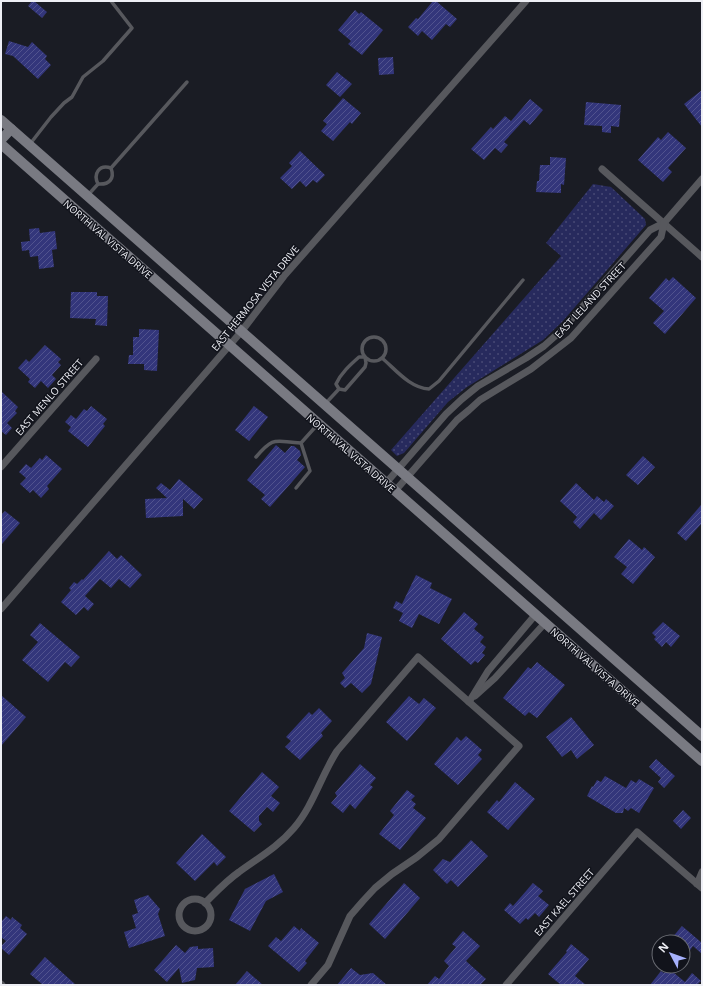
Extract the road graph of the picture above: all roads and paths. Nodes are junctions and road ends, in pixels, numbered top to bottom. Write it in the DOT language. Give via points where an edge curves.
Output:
graph roads {
  1 [pos="112,1"];
  2 [pos="526,1"];
  3 [pos="187,82"];
  4 [pos="1,120"];
  5 [pos="11,128"];
  6 [pos="1,140"];
  7 [pos="1,144"];
  8 [pos="30,145"];
  9 [pos="17,159"];
  10 [pos="111,168"];
  11 [pos="602,169"];
  12 [pos="702,179"];
  13 [pos="98,184"];
  14 [pos="88,196"];
  15 [pos="664,223"];
  16 [pos="702,257"];
  17 [pos="523,280"];
  18 [pos="241,332"];
  19 [pos="230,345"];
  20 [pos="365,357"];
  21 [pos="382,358"];
  22 [pos="96,359"];
  23 [pos="339,389"];
  24 [pos="324,405"];
  25 [pos="318,424"];
  26 [pos="288,442"];
  27 [pos="301,443"];
  28 [pos="289,448"];
  29 [pos="256,457"];
  30 [pos="299,457"];
  31 [pos="306,460"];
  32 [pos="1,468"];
  33 [pos="398,469"];
  34 [pos="407,477"];
  35 [pos="386,483"];
  36 [pos="296,488"];
  37 [pos="395,491"];
  38 [pos="1,609"];
  39 [pos="536,614"];
  40 [pos="545,623"];
  41 [pos="512,642"];
  42 [pos="521,649"];
  43 [pos="469,702"];
  44 [pos="702,736"];
  45 [pos="702,761"];
  46 [pos="702,872"];
  47 [pos="700,884"];
  48 [pos="205,903"];
  49 [pos="312,985"];
  50 [pos="506,985"];
  1 -- 8 [label="lane" via="132,28 103,61 83,77 72,97 51,117"];
  2 -- 18 [label="street, EAST HERMOSA VISTA DRIVE" via="284,276"];
  3 -- 10 [label="lane"];
  4 -- 5 [label="main road, NORTH VAL VISTA DRIVE"];
  5 -- 6 [label="main road"];
  5 -- 8 [label="main road, NORTH VAL VISTA DRIVE"];
  7 -- 9 [label="main road, NORTH VAL VISTA DRIVE"];
  8 -- 9 [label="main road"];
  8 -- 14 [label="main road, NORTH VAL VISTA DRIVE"];
  9 -- 19 [label="main road, NORTH VAL VISTA DRIVE"];
  10 -- 13 [label="lane" via="112,178 104,185"];
  10 -- 13 [label="lane" via="100,168 95,179"];
  11 -- 15 [label="street"];
  12 -- 15 [label="street, EAST LELAND STREET"];
  13 -- 14 [label="lane"];
  14 -- 18 [label="main road, NORTH VAL VISTA DRIVE"];
  15 -- 16 [label="street"];
  15 -- 33 [label="street, EAST LELAND STREET" via="650,230 562,330 544,346 478,386 462,399"];
  15 -- 34 [label="street, EAST LELAND STREET" via="661,237 571,338 531,369 480,400 457,420"];
  17 -- 21 [label="lane" via="439,381 429,389 420,389 410,383"];
  18 -- 19 [label="street, EAST HERMOSA VISTA DRIVE"];
  18 -- 24 [label="main road, NORTH VAL VISTA DRIVE"];
  19 -- 25 [label="main road, NORTH VAL VISTA DRIVE"];
  19 -- 38 [label="street, EAST HERMOSA VISTA DRIVE"];
  20 -- 21 [label="lane" via="374,361"];
  20 -- 21 [label="lane" via="362,352 364,344 373,338 385,345"];
  20 -- 23 [label="lane" via="365,367 345,390"];
  20 -- 23 [label="lane" via="359,357 342,373 336,384"];
  22 -- 32 [label="street, EAST MENLO STREET"];
  23 -- 24 [label="lane"];
  24 -- 33 [label="main road, NORTH VAL VISTA DRIVE"];
  25 -- 27 [label="lane"];
  25 -- 35 [label="main road, NORTH VAL VISTA DRIVE"];
  26 -- 27 [label="lane"];
  26 -- 28 [label="lane"];
  26 -- 29 [label="lane" via="276,440 266,445"];
  27 -- 31 [label="lane"];
  30 -- 31 [label="lane"];
  31 -- 36 [label="lane" via="310,471"];
  33 -- 34 [label="main road, NORTH VAL VISTA DRIVE"];
  33 -- 35 [label="street, EAST LELAND STREET"];
  34 -- 37 [label="street, EAST LELAND STREET"];
  34 -- 44 [label="main road, NORTH VAL VISTA DRIVE"];
  35 -- 37 [label="main road, NORTH VAL VISTA DRIVE"];
  37 -- 39 [label="main road, NORTH VAL VISTA DRIVE"];
  39 -- 40 [label="main road, NORTH VAL VISTA DRIVE"];
  39 -- 41 [label="street"];
  40 -- 42 [label="street"];
  40 -- 45 [label="main road, NORTH VAL VISTA DRIVE"];
  41 -- 42 [label="street"];
  41 -- 43 [label="street" via="488,671"];
  42 -- 43 [label="street"];
  43 -- 48 [label="street" via="418,657 337,751 307,810 294,828 276,847 222,885"];
  43 -- 49 [label="street" via="518,746 439,839 392,874 363,900 350,916 328,965"];
  46 -- 47 [label="street"];
  47 -- 50 [label="street, EAST KAEL STREET" via="637,832"];
  48 -- 48 [label="street" via="191,900 183,906 180,920 187,929 198,931 207,926 211,916"];
}
